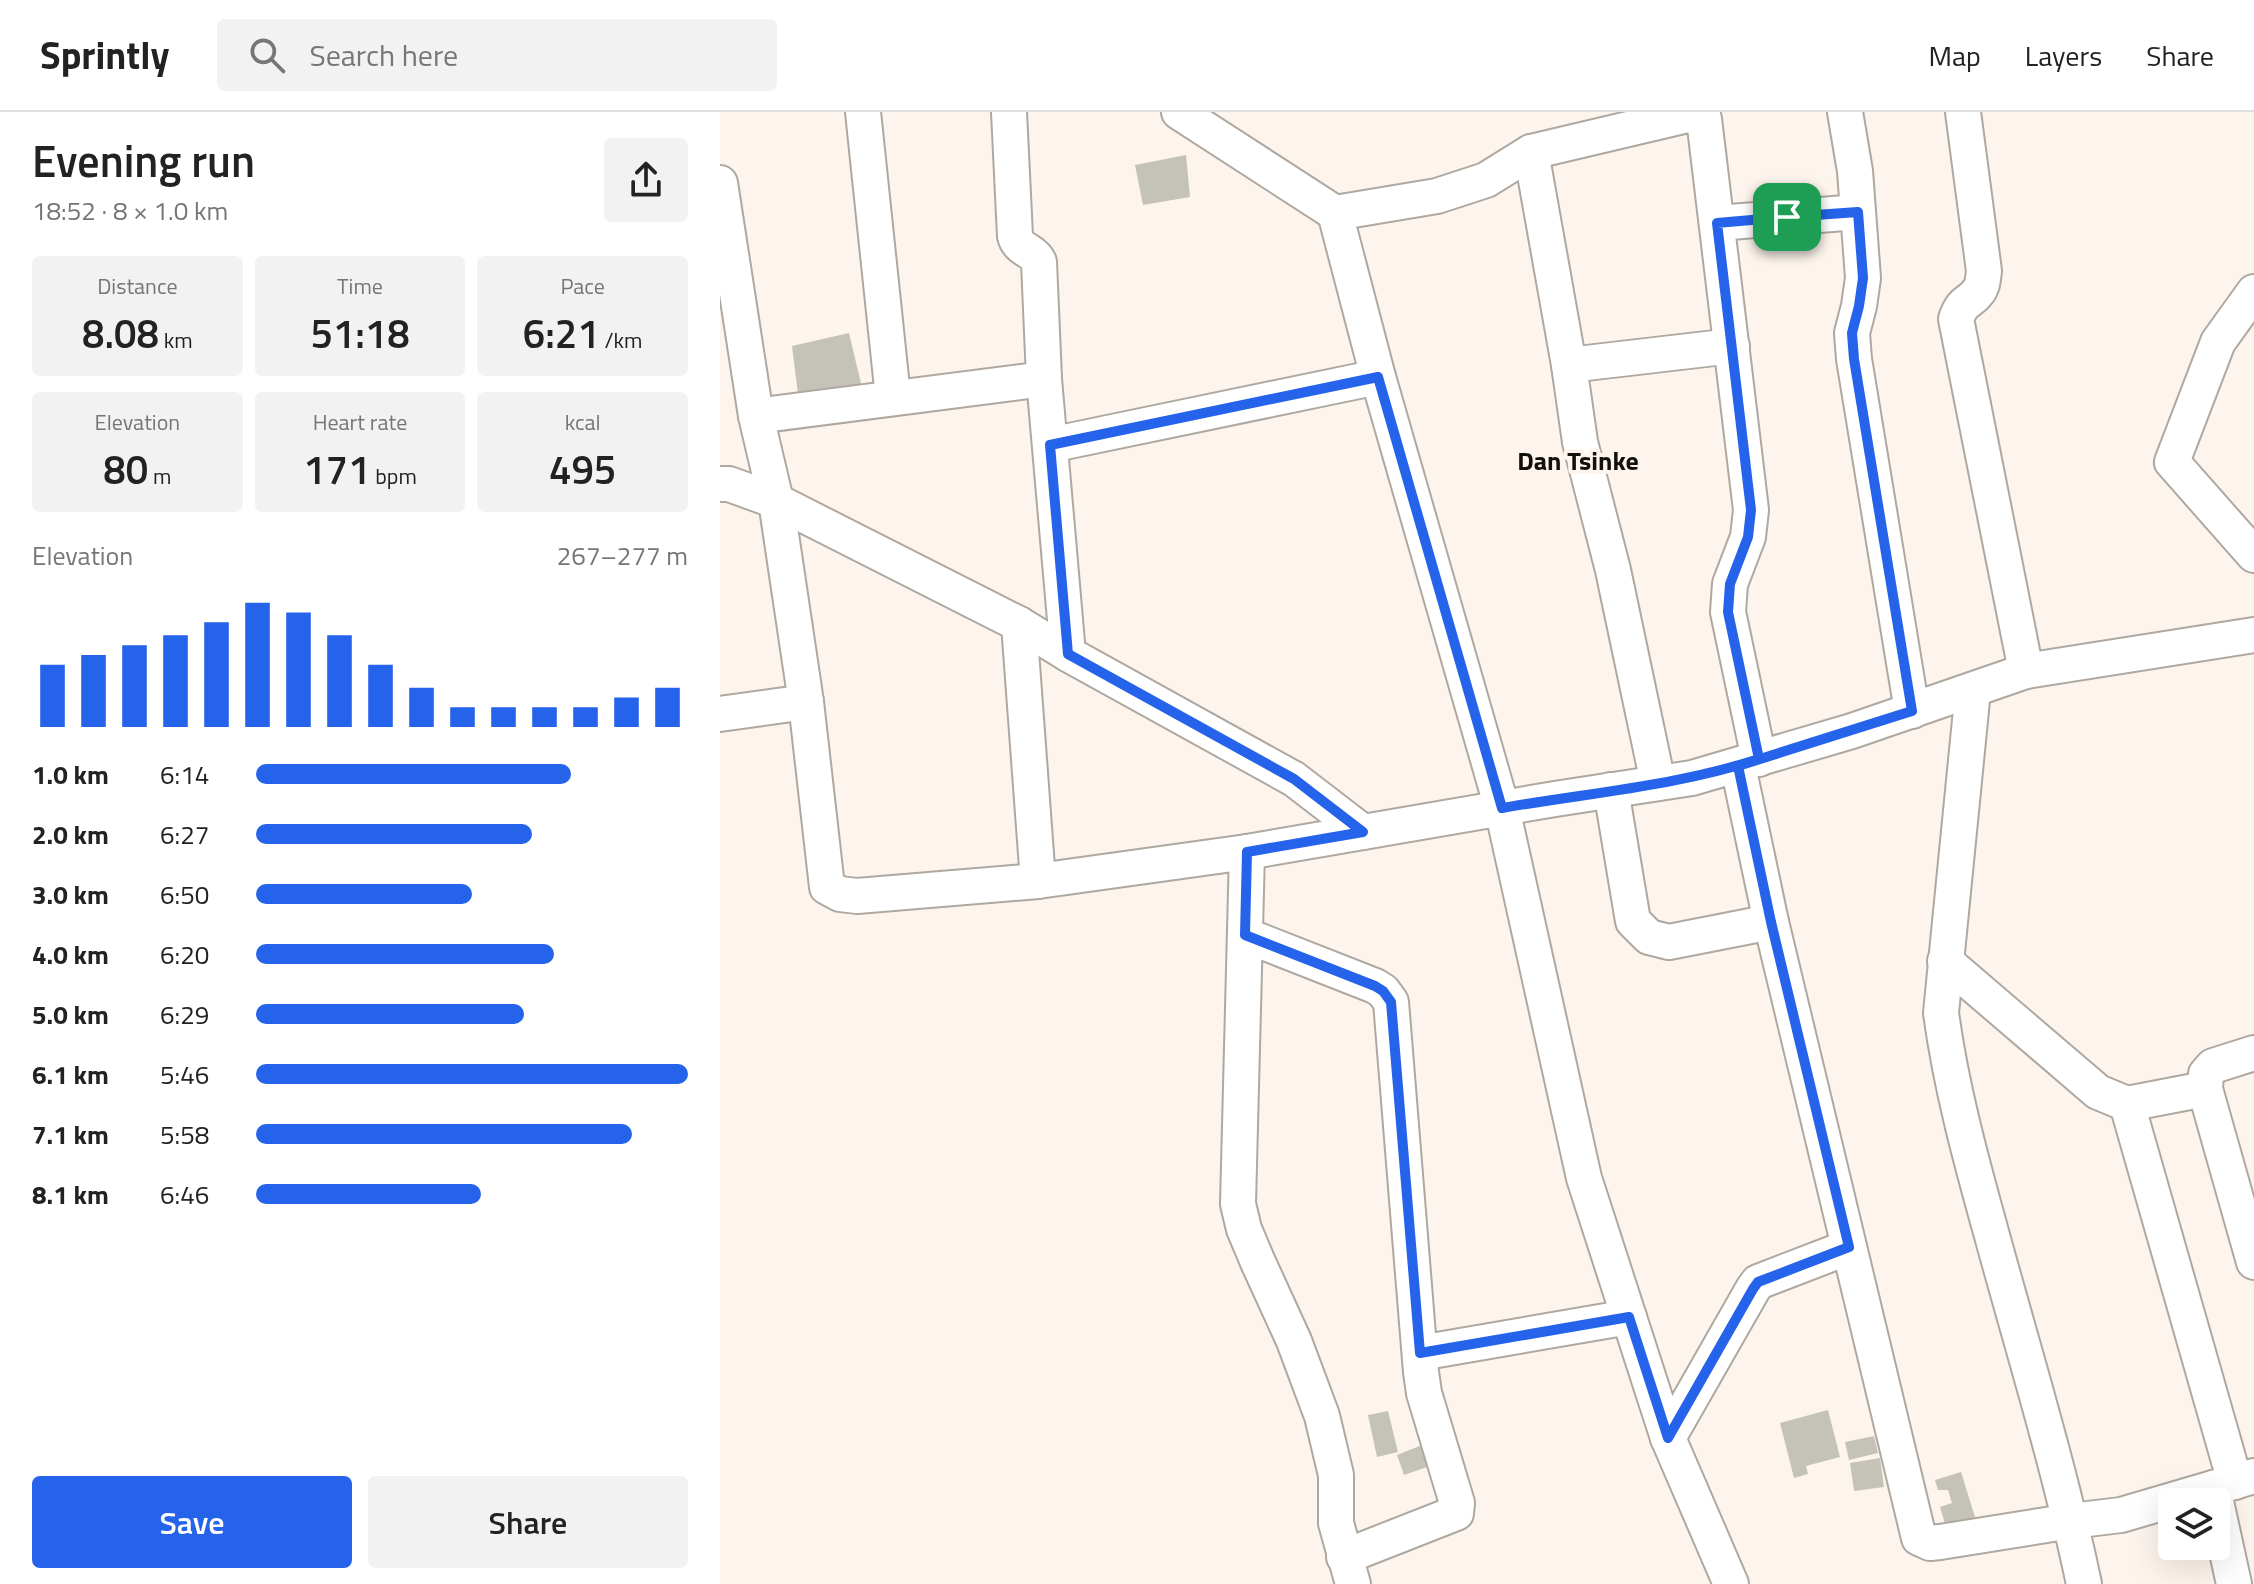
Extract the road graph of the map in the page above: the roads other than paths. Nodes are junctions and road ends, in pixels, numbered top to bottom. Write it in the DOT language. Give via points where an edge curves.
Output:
graph roads {
  1 [pos="863,112"];
  2 [pos="1009,112"];
  3 [pos="1179,112"];
  4 [pos="1845,112"];
  5 [pos="1963,112"];
  6 [pos="1531,152"];
  7 [pos="722,204"];
  8 [pos="1858,212"];
  9 [pos="1335,213"];
  10 [pos="1717,223"];
  11 [pos="2254,292"];
  12 [pos="1732,346"];
  13 [pos="1569,365"];
  14 [pos="1378,377"];
  15 [pos="1044,379"];
  16 [pos="893,397"];
  17 [pos="756,416"];
  18 [pos="1050,445"];
  19 [pos="720,484"];
  20 [pos="776,501"];
  21 [pos="2254,555"];
  22 [pos="1019,624"];
  23 [pos="2254,635"];
  24 [pos="1068,654"];
  25 [pos="2026,671"];
  26 [pos="1973,690"];
  27 [pos="806,702"];
  28 [pos="1912,711"];
  29 [pos="720,714"];
  30 [pos="1749,762"];
  31 [pos="1658,783"];
  32 [pos="1611,790"];
  33 [pos="1502,808"];
  34 [pos="1363,832"];
  35 [pos="1247,852"];
  36 [pos="1038,881"];
  37 [pos="1771,922"];
  38 [pos="1245,935"];
  39 [pos="1945,961"];
  40 [pos="2254,1053"];
  41 [pos="2205,1089"];
  42 [pos="2127,1104"];
  43 [pos="2219,1144"];
  44 [pos="2254,1158"];
  45 [pos="1849,1247"];
  46 [pos="2254,1262"];
  47 [pos="1629,1317"];
  48 [pos="1420,1353"];
  49 [pos="1668,1438"];
  50 [pos="2234,1482"];
  51 [pos="2071,1521"];
  52 [pos="1349,1571"];
  53 [pos="1731,1584"];
  54 [pos="2084,1584"];
  55 [pos="2234,1584"];
  1 -- 16 [label="street"];
  2 -- 15 [label="street" via="1015,236 1039,262"];
  3 -- 9 [label="street"];
  4 -- 8 [label="street"];
  5 -- 25 [label="street" via="1984,271 1978,293 1964,302 1956,319"];
  6 -- 9 [label="street" via="1486,180 1437,196"];
  6 -- 10 [label="street" via="1697,115 1704,119"];
  6 -- 13 [label="street"];
  7 -- 17 [label="street"];
  8 -- 10 [label="street"];
  8 -- 28 [label="street" via="1863,278 1852,333 1854,359"];
  9 -- 14 [label="street"];
  10 -- 12 [label="street"];
  11 -- 21 [label="street" via="2218,342 2172,462"];
  12 -- 13 [label="street"];
  12 -- 30 [label="street" via="1751,510 1748,537 1730,584 1728,612"];
  13 -- 31 [label="street" via="1580,442"];
  14 -- 18 [label="street"];
  14 -- 33 [label="street"];
  15 -- 16 [label="street"];
  15 -- 18 [label="street"];
  16 -- 17 [label="street"];
  17 -- 20 [label="street"];
  18 -- 24 [label="street"];
  19 -- 20 [label="street"];
  20 -- 22 [label="street"];
  20 -- 27 [label="street"];
  22 -- 24 [label="street"];
  22 -- 36 [label="street"];
  23 -- 25 [label="street"];
  24 -- 34 [label="street" via="1294,779"];
  25 -- 26 [label="street"];
  26 -- 28 [label="street"];
  26 -- 39 [label="street"];
  27 -- 29 [label="street"];
  27 -- 36 [label="street" via="827,887 857,896"];
  28 -- 30 [label="street"];
  30 -- 31 [label="street"];
  30 -- 37 [label="street"];
  31 -- 32 [label="street"];
  32 -- 33 [label="street"];
  32 -- 37 [label="street" via="1633,921 1649,937 1669,942"];
  33 -- 34 [label="street"];
  33 -- 47 [label="street" via="1584,1178"];
  34 -- 35 [label="street"];
  35 -- 36 [label="street"];
  35 -- 38 [label="street"];
  37 -- 45 [label="street"];
  38 -- 48 [label="street" via="1375,986 1391,1002"];
  38 -- 52 [label="street" via="1238,1204 1322,1416 1336,1475 1336,1523"];
  39 -- 42 [label="street" via="2098,1092"];
  39 -- 51 [label="street" via="1941,1013 1947,1062"];
  40 -- 41 [label="street" via="2213,1066"];
  41 -- 42 [label="street"];
  41 -- 43 [label="street"];
  42 -- 50 [label="street"];
  43 -- 44 [label="street"];
  43 -- 46 [label="street"];
  45 -- 49 [label="street" via="1758,1282"];
  45 -- 51 [label="street" via="1919,1538 1940,1542"];
  47 -- 48 [label="street"];
  47 -- 49 [label="street"];
  48 -- 52 [label="street" via="1424,1393 1456,1513"];
  49 -- 53 [label="street"];
  50 -- 51 [label="street" via="2121,1515"];
  50 -- 55 [label="street"];
  51 -- 54 [label="street"];
}
